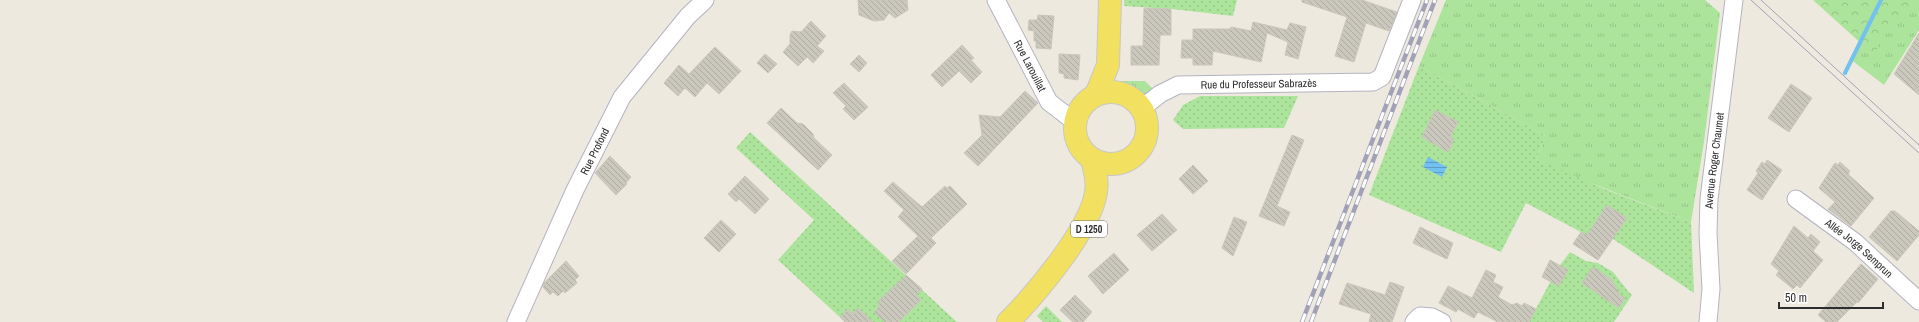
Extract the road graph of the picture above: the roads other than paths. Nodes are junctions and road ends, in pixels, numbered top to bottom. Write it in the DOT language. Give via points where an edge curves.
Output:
graph roads {
  1 [pos="705,0"];
  2 [pos="996,0"];
  3 [pos="1110,0"];
  4 [pos="1412,0"];
  5 [pos="1734,0"];
  6 [pos="1108,65"];
  7 [pos="1118,93"];
  8 [pos="1096,95"];
  9 [pos="1141,108"];
  10 [pos="1075,122"];
  11 [pos="1092,159"];
  12 [pos="1121,162"];
  13 [pos="1796,199"];
  14 [pos="1043,285"];
  15 [pos="1919,301"];
  16 [pos="516,322"];
  17 [pos="1008,322"];
  18 [pos="1414,322"];
  19 [pos="1442,322"];
  20 [pos="1708,322"];
  1 -- 16 [label="street, Rue Profond" via="688,16 622,97 574,190"];
  2 -- 10 [label="street, Rue Larouillat" via="1049,102"];
  3 -- 6 [label="main road"];
  4 -- 9 [label="street, Rue du Professeur Sabrazès" via="1382,76 1373,82 1178,85"];
  5 -- 20 [label="street, Avenue Roger Chaumet" via="1709,199 1711,289"];
  6 -- 7 [label="main road"];
  6 -- 8 [label="main road"];
  7 -- 8 [label="main road"];
  7 -- 9 [label="main road" via="1127,96"];
  8 -- 10 [label="main road" via="1086,101"];
  9 -- 12 [label="main road" via="1146,119 1147,132 1143,143 1137,153"];
  10 -- 11 [label="main road" via="1075,134 1079,145"];
  11 -- 12 [label="main road" via="1103,164"];
  11 -- 14 [label="main road, D 1250" via="1097,181 1093,205 1073,242"];
  12 -- 14 [label="main road, D 1250" via="1104,202 1079,246 1058,275"];
  13 -- 15 [label="street, Allée Jorge Semprun" via="1855,242"];
  14 -- 17 [label="main road, D 1250"];
  18 -- 19 [label="street" via="1420,316 1432,317"];
}
